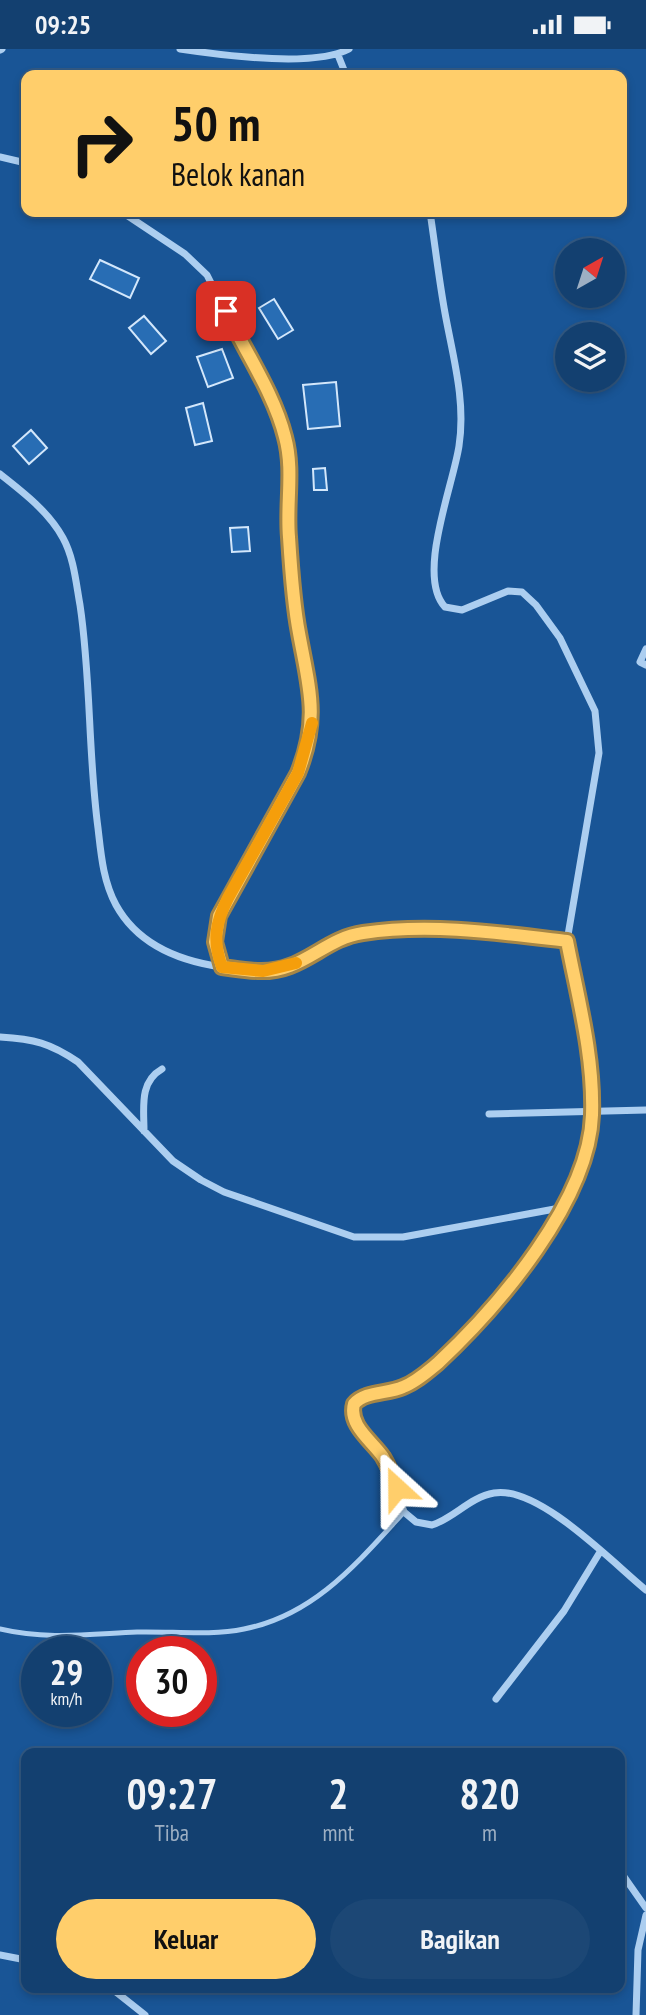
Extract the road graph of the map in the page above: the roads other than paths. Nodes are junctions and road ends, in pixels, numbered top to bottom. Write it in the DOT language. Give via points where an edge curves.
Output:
graph roads {
  1 [pos="180,49"];
  2 [pos="349,49"];
  3 [pos="338,55"];
  4 [pos="344,70"];
  5 [pos="0,157"];
  6 [pos="21,162"];
  7 [pos="130,217"];
  8 [pos="431,217"];
  9 [pos="0,474"];
  10 [pos="646,649"];
  11 [pos="646,665"];
  12 [pos="567,941"];
  13 [pos="222,967"];
  14 [pos="0,1037"];
  15 [pos="162,1069"];
  16 [pos="646,1111"];
  17 [pos="489,1114"];
  18 [pos="592,1114"];
  19 [pos="144,1131"];
  20 [pos="560,1208"];
  21 [pos="404,1512"];
  22 [pos="600,1552"];
  23 [pos="646,1590"];
  24 [pos="0,1629"];
  25 [pos="496,1699"];
  26 [pos="625,1878"];
  27 [pos="646,1908"];
  28 [pos="646,1915"];
  29 [pos="0,1955"];
  30 [pos="21,1959"];
  31 [pos="642,1986"];
  32 [pos="117,1993"];
  33 [pos="145,2015"];
  34 [pos="636,2015"];
  1 -- 3 [label="street" via="234,56"];
  2 -- 3 [label="street"];
  3 -- 4 [label="street"];
  5 -- 6 [label="street"];
  7 -- 13 [label="street" via="185,254 207,275 279,417 291,463 290,554 311,686 311,733 287,797 219,916 215,942"];
  8 -- 12 [label="street" via="457,373 461,426 437,542 435,590 445,607 455,611 508,591 522,592 560,638 594,711 598,753"];
  9 -- 13 [label="street" via="43,511 64,539 70,556 83,625 89,752 108,888 127,921 150,942 182,959"];
  10 -- 11 [label="street" via="640,662"];
  12 -- 13 [label="street" via="394,930 351,935 275,970"];
  12 -- 18 [label="street" via="585,1023"];
  14 -- 19 [label="street" via="34,1039 60,1050 78,1062"];
  15 -- 19 [label="street" via="145,1089"];
  16 -- 18 [label="street"];
  17 -- 18 [label="street"];
  18 -- 20 [label="street" via="583,1165"];
  19 -- 20 [label="street" via="173,1161 224,1192 354,1237 403,1237"];
  20 -- 21 [label="street" via="524,1267 438,1362 404,1387 365,1396 354,1404 354,1418 392,1473"];
  21 -- 22 [label="street" via="416,1522 432,1525 493,1493 520,1494 548,1507"];
  21 -- 24 [label="lane" via="348,1573 317,1599 243,1629 39,1637"];
  22 -- 23 [label="street"];
  22 -- 25 [label="street" via="564,1611"];
  26 -- 27 [label="street"];
  28 -- 31 [label="street" via="639,1941"];
  29 -- 30 [label="street"];
  31 -- 34 [label="street"];
  32 -- 33 [label="street"];
}
